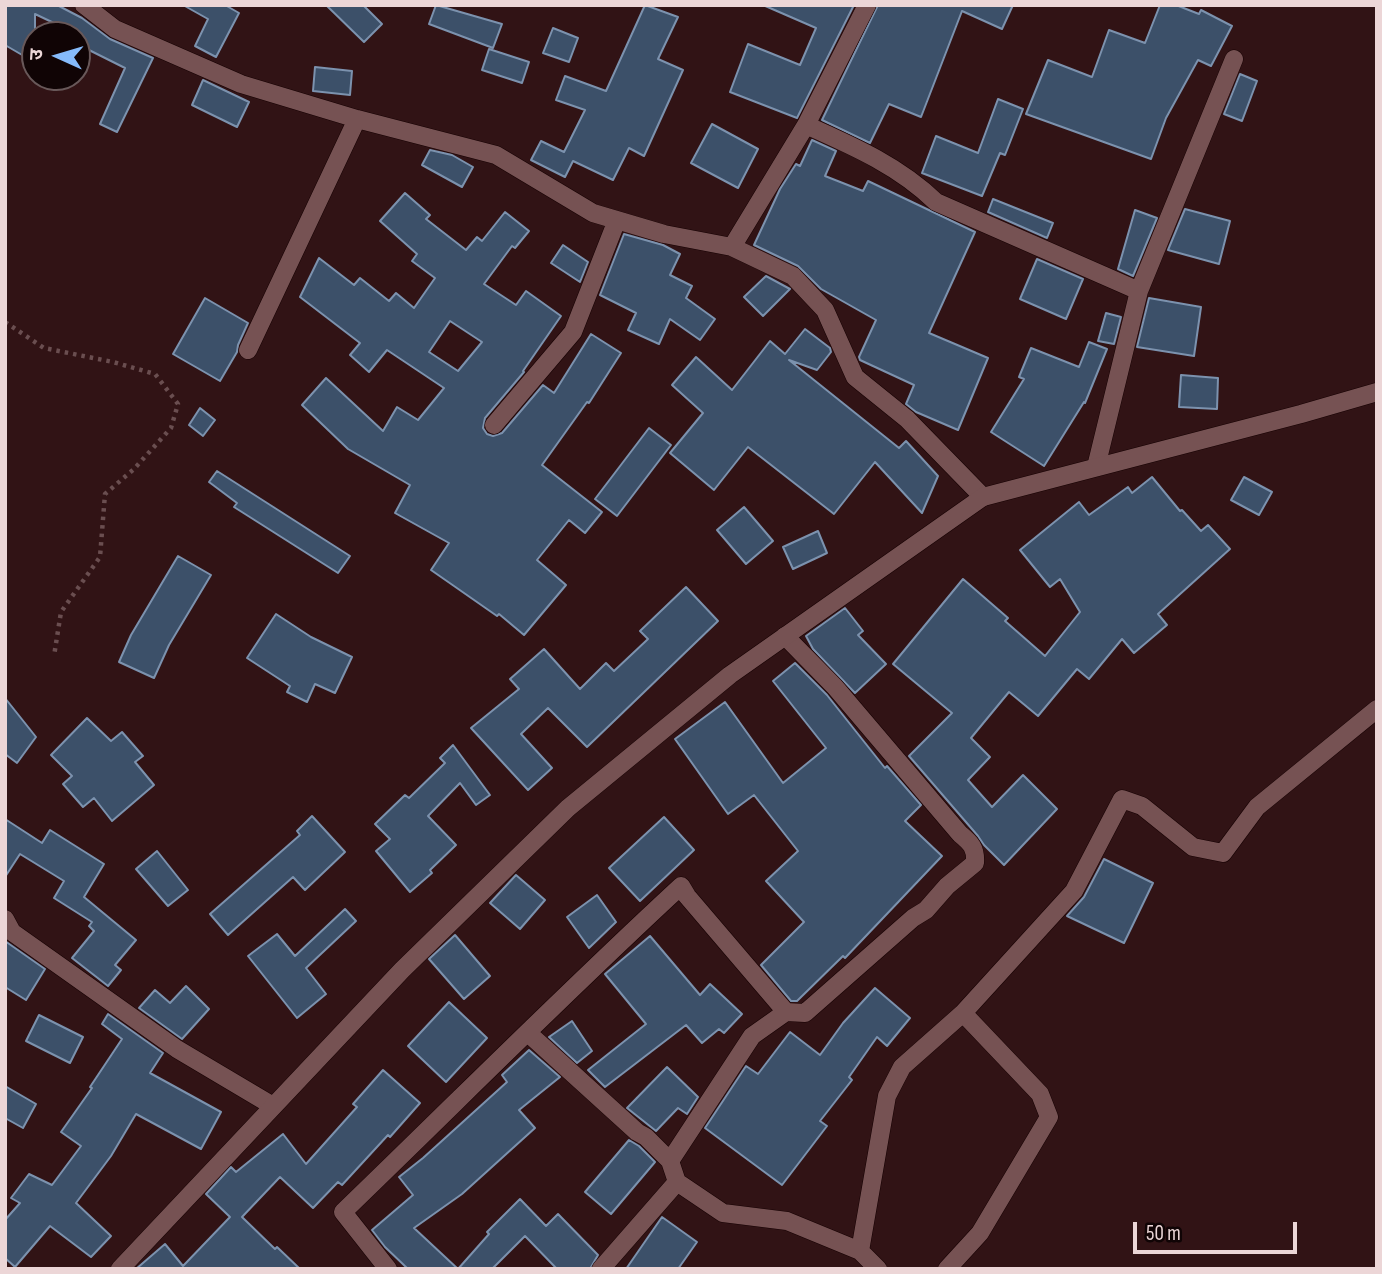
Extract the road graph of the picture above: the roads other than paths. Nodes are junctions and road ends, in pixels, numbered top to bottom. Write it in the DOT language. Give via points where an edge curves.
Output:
graph roads {
  1 [pos="84,5"];
  2 [pos="867,5"];
  3 [pos="1234,59"];
  4 [pos="357,119"];
  5 [pos="806,125"];
  6 [pos="617,220"];
  7 [pos="732,247"];
  8 [pos="1139,291"];
  9 [pos="248,350"];
  10 [pos="1377,392"];
  11 [pos="494,425"];
  12 [pos="1096,467"];
  13 [pos="983,497"];
  14 [pos="785,636"];
  15 [pos="1377,709"];
  16 [pos="5,919"];
  17 [pos="786,1012"];
  18 [pos="963,1013"];
  19 [pos="528,1033"];
  20 [pos="274,1106"];
  21 [pos="670,1161"];
  22 [pos="677,1182"];
  23 [pos="860,1251"];
  24 [pos="120,1269"];
  25 [pos="388,1269"];
  26 [pos="601,1269"];
  27 [pos="878,1269"];
  28 [pos="947,1269"];
  1 -- 4 [label="street" via="115,29 241,84"];
  2 -- 5 [label="street"];
  3 -- 8 [label="street"];
  4 -- 6 [label="street" via="496,155 593,212"];
  4 -- 9 [label="street"];
  5 -- 7 [label="street"];
  5 -- 8 [label="street" via="864,151 916,182 936,202"];
  6 -- 7 [label="street"];
  6 -- 11 [label="street" via="573,332"];
  7 -- 13 [label="street" via="793,276 825,310 855,377 907,419"];
  8 -- 12 [label="street"];
  10 -- 12 [label="street"];
  12 -- 13 [label="street"];
  13 -- 14 [label="street"];
  14 -- 17 [label="street" via="835,687 973,845 976,854 975,863 933,903 805,1013"];
  14 -- 20 [label="street" via="730,675 568,808 402,970"];
  15 -- 18 [label="street" via="1257,807 1223,853 1193,847 1142,806 1122,799 1074,891"];
  16 -- 20 [label="street" via="12,932 98,995 177,1049"];
  17 -- 19 [label="street" via="681,886"];
  17 -- 21 [label="street" via="752,1036"];
  18 -- 23 [label="street" via="902,1067 887,1096"];
  18 -- 28 [label="street" via="1040,1094 1049,1116 980,1233"];
  19 -- 21 [label="street"];
  19 -- 25 [label="street" via="343,1212"];
  20 -- 24 [label="street"];
  21 -- 22 [label="street"];
  22 -- 23 [label="street" via="723,1213 787,1221"];
  22 -- 26 [label="street"];
  23 -- 27 [label="street"];
}
